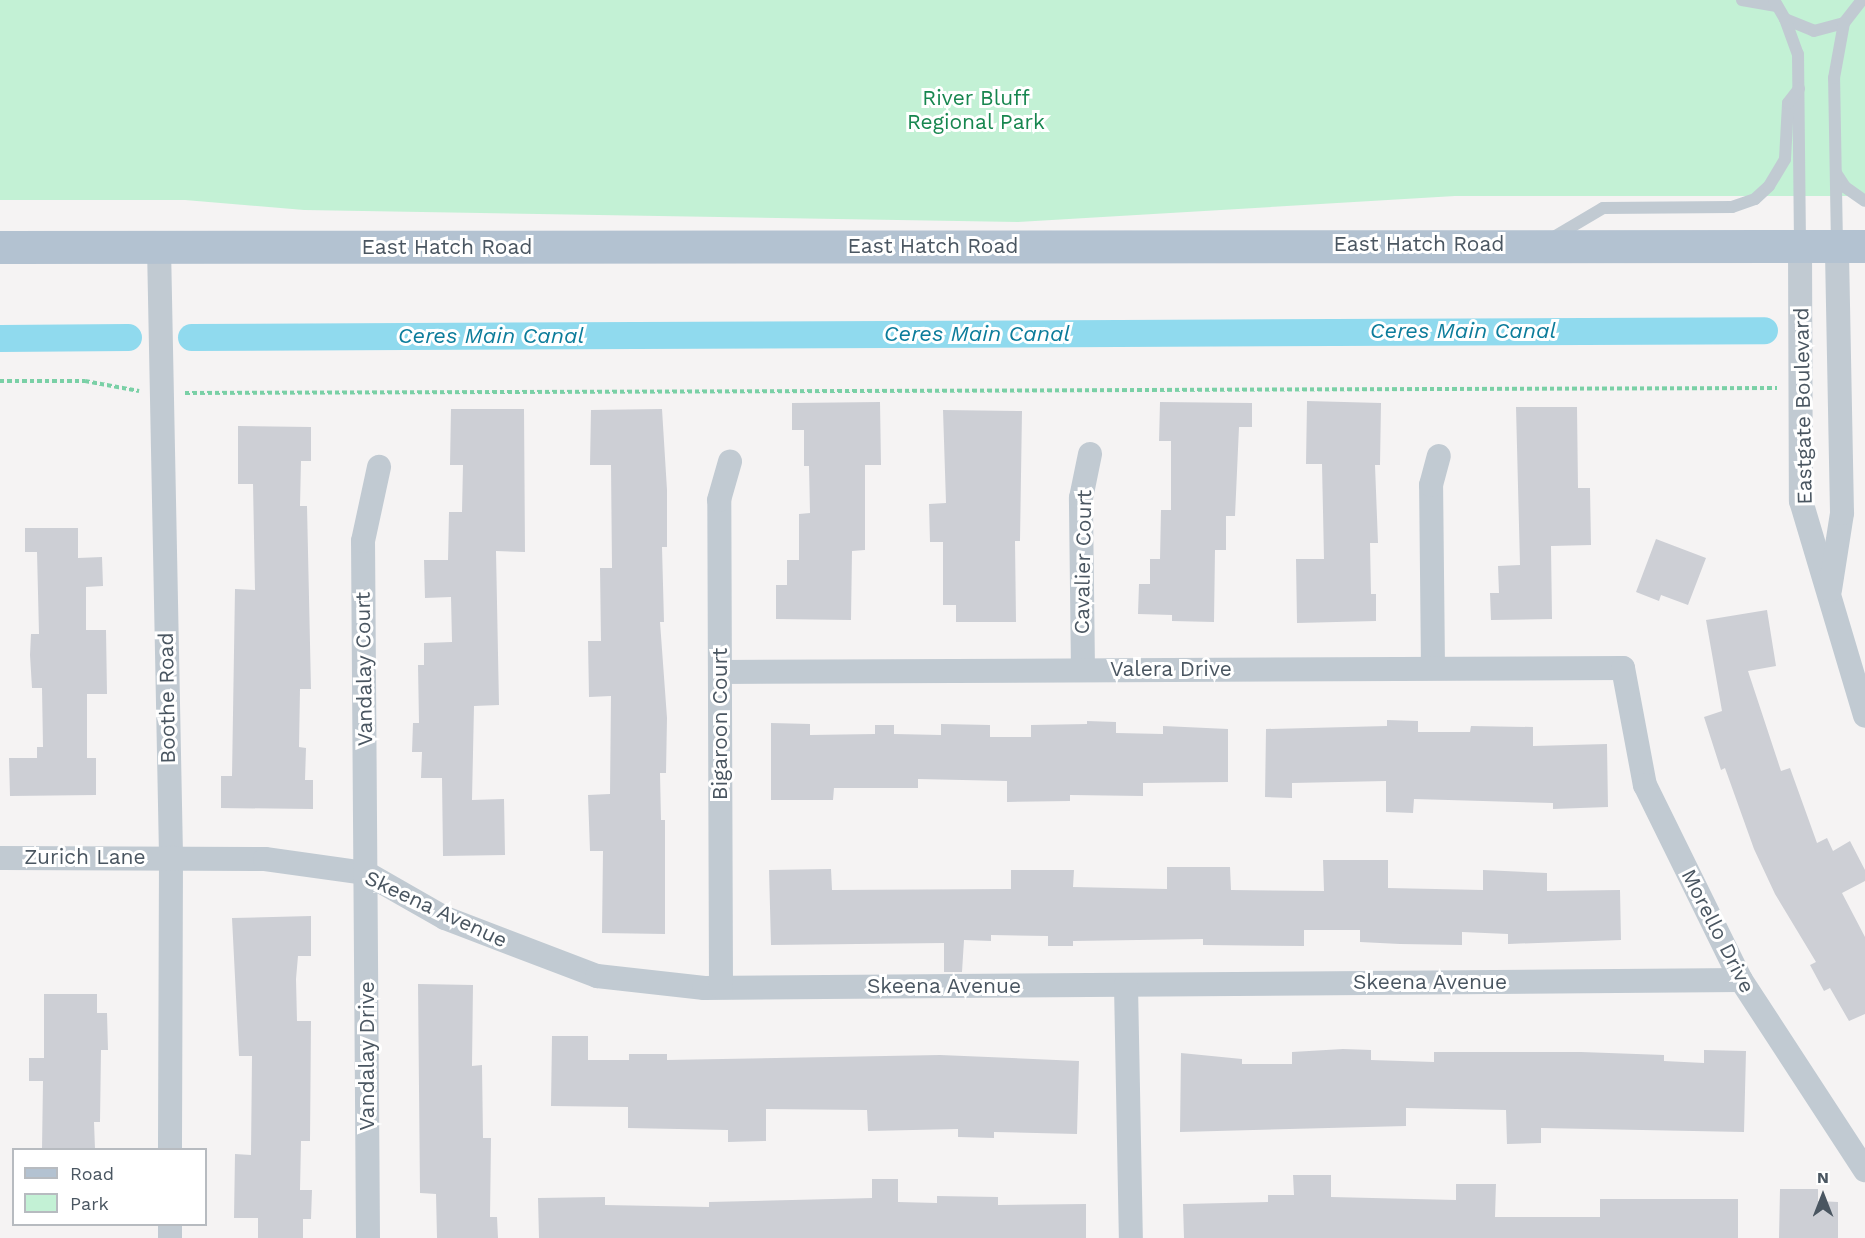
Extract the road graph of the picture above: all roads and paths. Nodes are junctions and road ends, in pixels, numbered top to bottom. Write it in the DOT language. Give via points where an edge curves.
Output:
graph roads {
  1 [pos="1742,0"];
  2 [pos="1862,0"];
  3 [pos="1775,3"];
  4 [pos="1860,10"];
  5 [pos="1785,19"];
  6 [pos="1844,23"];
  7 [pos="1799,89"];
  8 [pos="1836,173"];
  9 [pos="1865,201"];
  10 [pos="1543,244"];
  11 [pos="1800,246"];
  12 [pos="1851,246"];
  13 [pos="0,247"];
  14 [pos="159,247"];
  15 [pos="0,381"];
  16 [pos="1800,388"];
  17 [pos="160,393"];
  18 [pos="1090,454"];
  19 [pos="1439,456"];
  20 [pos="730,462"];
  21 [pos="379,467"];
  22 [pos="1829,598"];
  23 [pos="1623,668"];
  24 [pos="1433,669"];
  25 [pos="1083,670"];
  26 [pos="720,672"];
  27 [pos="1865,716"];
  28 [pos="171,857"];
  29 [pos="0,858"];
  30 [pos="366,873"];
  31 [pos="1740,980"];
  32 [pos="1126,985"];
  33 [pos="721,987"];
  34 [pos="170,1148"];
  35 [pos="1865,1170"];
  36 [pos="368,1238"];
  37 [pos="1131,1238"];
  1 -- 3 [label="lane"];
  2 -- 4 [label="lane"];
  3 -- 5 [label="lane"];
  4 -- 6 [label="lane"];
  5 -- 6 [label="lane" via="1814,31"];
  5 -- 7 [label="lane" via="1797,48"];
  6 -- 8 [label="lane" via="1834,78"];
  7 -- 10 [label="lane" via="1788,103 1785,159 1769,186 1755,198 1732,207 1603,208"];
  7 -- 11 [label="lane"];
  8 -- 9 [label="lane" via="1845,187"];
  8 -- 12 [label="lane"];
  10 -- 11 [label="main road, East Hatch Road"];
  10 -- 14 [label="main road, East Hatch Road"];
  11 -- 12 [label="main road, East Hatch Road"];
  11 -- 16 [label="street, Eastgate Boulevard"];
  12 -- 22 [label="street, Eastgate Boulevard" via="1842,513"];
  13 -- 14 [label="main road, East Hatch Road"];
  14 -- 17 [label="street, Boothe Road"];
  15 -- 17 [label="path" via="85,381 116,389"];
  16 -- 17 [label="path"];
  16 -- 22 [label="street, Eastgate Boulevard" via="1801,501"];
  17 -- 28 [label="street, Boothe Road"];
  18 -- 25 [label="street, Cavalier Court" via="1081,498"];
  19 -- 24 [label="street" via="1431,485"];
  20 -- 26 [label="street, Bigaroon Court" via="719,500"];
  21 -- 30 [label="street, Vandalay Court" via="363,540"];
  22 -- 27 [label="street, Eastgate Boulevard"];
  23 -- 24 [label="street, Valera Drive"];
  23 -- 31 [label="street, Morello Drive" via="1645,785"];
  24 -- 25 [label="street, Valera Drive"];
  25 -- 26 [label="street, Valera Drive"];
  26 -- 33 [label="street, Bigaroon Court"];
  28 -- 29 [label="street, Zurich Lane"];
  28 -- 30 [label="street, Skeena Avenue" via="265,859"];
  28 -- 34 [label="street, Boothe Road"];
  30 -- 33 [label="street, Skeena Avenue" via="446,918 597,976"];
  30 -- 36 [label="street, Vandalay Drive"];
  31 -- 32 [label="street, Skeena Avenue"];
  31 -- 35 [label="street, Morello Drive"];
  32 -- 33 [label="street, Skeena Avenue"];
  32 -- 37 [label="street"];
}
